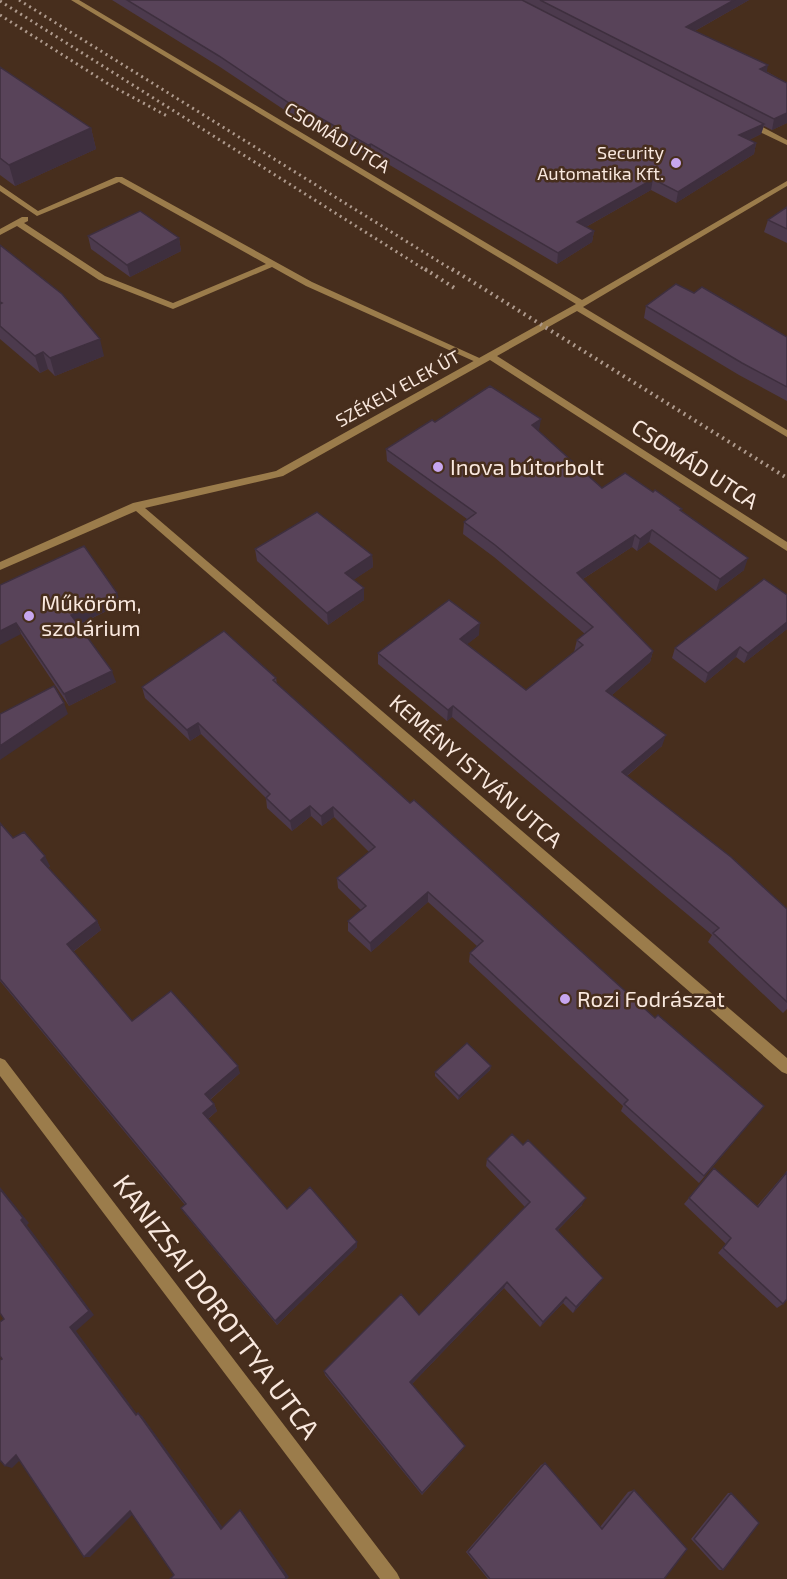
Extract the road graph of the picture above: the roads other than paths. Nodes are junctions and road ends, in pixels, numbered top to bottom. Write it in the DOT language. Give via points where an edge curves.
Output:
graph roads {
  1 [pos="74,0"];
  2 [pos="735,116"];
  3 [pos="787,143"];
  4 [pos="787,183"];
  5 [pos="0,187"];
  6 [pos="37,214"];
  7 [pos="18,223"];
  8 [pos="0,232"];
  9 [pos="272,264"];
  10 [pos="580,305"];
  11 [pos="491,356"];
  12 [pos="481,361"];
  13 [pos="787,434"];
  14 [pos="137,506"];
  15 [pos="787,547"];
  16 [pos="0,566"];
  17 [pos="0,1065"];
  18 [pos="787,1067"];
  19 [pos="391,1579"];
  1 -- 10 [label="street, CSOMÁD UTCA"];
  2 -- 3 [label="street"];
  4 -- 10 [label="street, SZÉKELY ELEK ÚT"];
  5 -- 6 [label="street"];
  6 -- 7 [label="street"];
  6 -- 9 [label="street" via="120,179"];
  7 -- 8 [label="street"];
  7 -- 9 [label="street" via="102,278 173,306"];
  9 -- 12 [label="street"];
  10 -- 11 [label="street, SZÉKELY ELEK ÚT"];
  10 -- 13 [label="street, CSOMÁD UTCA"];
  11 -- 12 [label="street, SZÉKELY ELEK ÚT"];
  11 -- 15 [label="street, CSOMÁD UTCA"];
  12 -- 14 [label="street, SZÉKELY ELEK ÚT" via="279,474"];
  14 -- 16 [label="street, SZÉKELY ELEK ÚT"];
  14 -- 18 [label="street, KEMÉNY ISTVÁN UTCA"];
  17 -- 19 [label="street, KANIZSAI DOROTTYA UTCA"];
}
